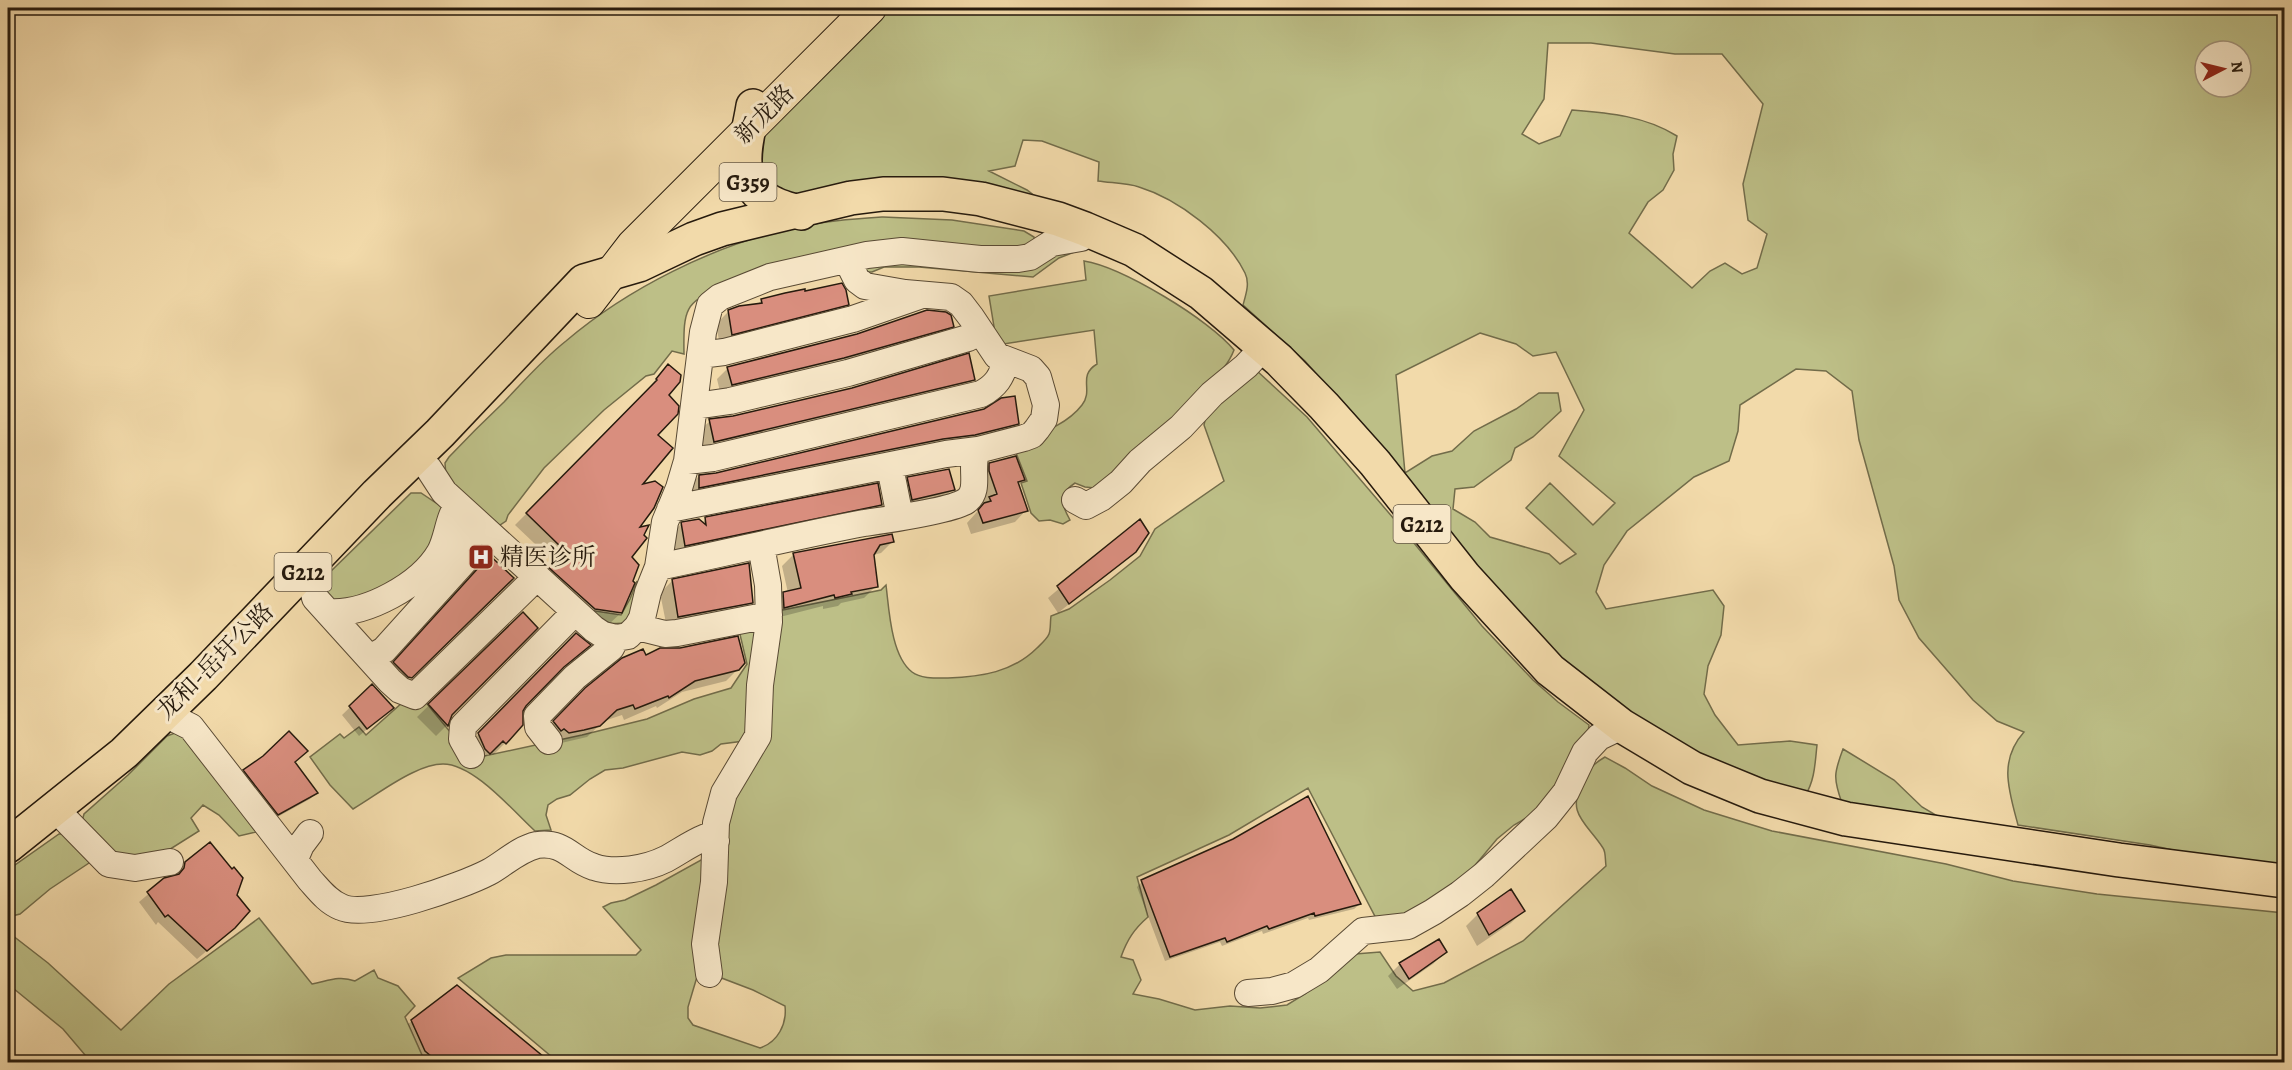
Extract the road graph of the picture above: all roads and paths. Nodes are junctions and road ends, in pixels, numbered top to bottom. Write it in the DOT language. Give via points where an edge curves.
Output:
graph roads {
  1 [pos="852,8"];
  2 [pos="870,8"];
  3 [pos="751,117"];
  4 [pos="806,215"];
  5 [pos="1083,234"];
  6 [pos="847,260"];
  7 [pos="595,285"];
  8 [pos="922,295"];
  9 [pos="980,332"];
  10 [pos="1260,351"];
  11 [pos="700,355"];
  12 [pos="1006,360"];
  13 [pos="695,406"];
  14 [pos="978,450"];
  15 [pos="687,461"];
  16 [pos="890,467"];
  17 [pos="429,469"];
  18 [pos="1075,500"];
  19 [pos="458,505"];
  20 [pos="670,509"];
  21 [pos="900,517"];
  22 [pos="448,530"];
  23 [pos="761,545"];
  24 [pos="658,567"];
  25 [pos="537,577"];
  26 [pos="312,584"];
  27 [pos="328,612"];
  28 [pos="575,612"];
  29 [pos="769,615"];
  30 [pos="627,633"];
  31 [pos="370,658"];
  32 [pos="177,720"];
  33 [pos="1618,729"];
  34 [pos="549,741"];
  35 [pos="471,755"];
  36 [pos="66,820"];
  37 [pos="310,833"];
  38 [pos="716,841"];
  39 [pos="8,846"];
  40 [pos="295,860"];
  41 [pos="8,861"];
  42 [pos="170,862"];
  43 [pos="2284,880"];
  44 [pos="2284,893"];
  45 [pos="710,974"];
  46 [pos="1248,993"];
  1 -- 3 [label="main road, 新龙路"];
  2 -- 3 [label="main road, 新龙路"];
  3 -- 4 [label="highway, G359" via="744,168 748,183 767,199"];
  3 -- 7 [label="main road, 新龙路"];
  4 -- 5 [label="highway, G212" via="851,198 943,194 981,199 1058,219"];
  4 -- 7 [label="highway, G212" via="722,229"];
  5 -- 6 [label="street" via="1018,259 902,251"];
  5 -- 10 [label="highway, G212" via="1134,250 1180,279 1223,310"];
  6 -- 8 [label="street" via="865,286"];
  6 -- 11 [label="street" via="770,277 720,297 710,305 706,316"];
  7 -- 17 [label="highway, 龙和-岳圩公路 / G212"];
  7 -- 39 [label="highway, 龙和-岳圩公路 / G212" via="377,494 124,753"];
  8 -- 9 [label="street" via="951,297 961,304"];
  8 -- 11 [label="street" via="853,319"];
  9 -- 12 [label="street" via="997,356"];
  9 -- 13 [label="street" via="848,373"];
  10 -- 18 [label="street" via="1101,498 1086,506"];
  10 -- 33 [label="highway, G212" via="1316,398 1375,463 1465,577 1528,648"];
  11 -- 13 [label="street"];
  12 -- 14 [label="street" via="1031,369 1038,377 1046,405 1044,419 1032,435"];
  12 -- 15 [label="street" via="1001,378 981,394"];
  13 -- 15 [label="street"];
  14 -- 16 [label="street"];
  14 -- 21 [label="street" via="972,465 974,488 966,501"];
  15 -- 20 [label="street"];
  16 -- 20 [label="street"];
  16 -- 21 [label="street"];
  17 -- 19 [label="street"];
  17 -- 26 [label="highway, 龙和-岳圩公路 / G212"];
  19 -- 22 [label="street"];
  19 -- 25 [label="street"];
  20 -- 24 [label="street"];
  21 -- 23 [label="street"];
  22 -- 27 [label="street" via="439,554 406,587 373,603"];
  22 -- 31 [label="street" via="469,548 468,557 384,650"];
  23 -- 24 [label="street"];
  23 -- 29 [label="street"];
  24 -- 30 [label="street" via="642,618"];
  25 -- 28 [label="street"];
  25 -- 31 [label="street" via="415,696 400,690"];
  26 -- 27 [label="street" via="315,598"];
  26 -- 32 [label="highway, 龙和-岳圩公路 / G212"];
  27 -- 31 [label="street"];
  28 -- 30 [label="street" via="603,634"];
  28 -- 35 [label="street" via="463,726 462,739"];
  29 -- 30 [label="street" via="677,633"];
  29 -- 38 [label="street" via="758,736 724,793"];
  30 -- 34 [label="street" via="537,716 538,727"];
  32 -- 36 [label="highway, 龙和-岳圩公路 / G212"];
  32 -- 40 [label="street" via="191,727"];
  33 -- 43 [label="highway, G212" via="1722,782 1846,819"];
  33 -- 44 [label="highway, G212" via="1683,774 1755,807 1841,829 2117,872"];
  33 -- 46 [label="street" via="1599,737 1585,752 1566,792 1546,816 1460,894 1408,926 1363,931 1319,970 1294,985"];
  36 -- 41 [label="highway, 龙和-岳圩公路 / G212"];
  36 -- 42 [label="street" via="109,864 135,868"];
  37 -- 40 [label="street"];
  38 -- 40 [label="street" via="706,837 650,865 612,870 581,862 565,848 534,846 473,880 383,908 360,910 343,909 329,901"];
  38 -- 45 [label="street" via="705,944"];
}
